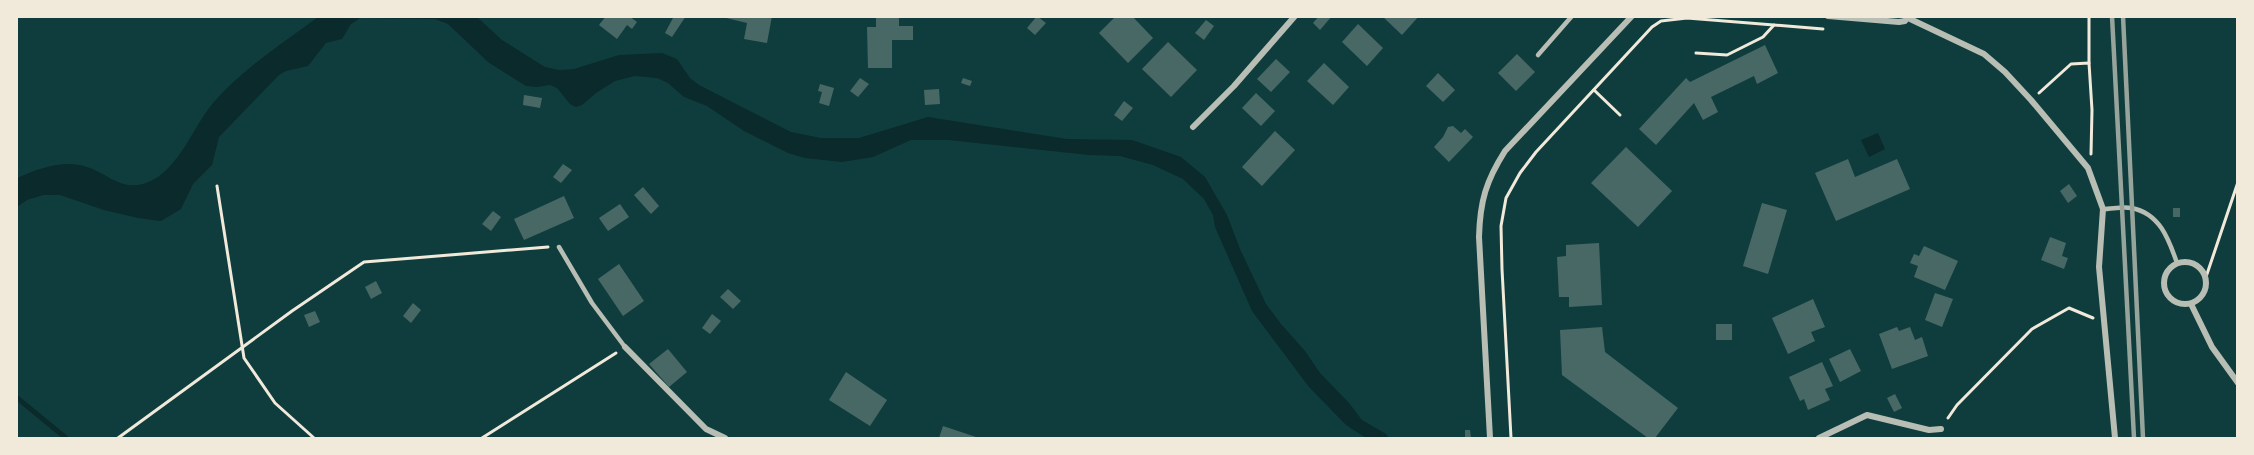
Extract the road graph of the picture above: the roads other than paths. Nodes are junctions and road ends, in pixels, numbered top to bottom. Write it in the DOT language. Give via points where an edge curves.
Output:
graph roads {
  1 [pos="1295,16"];
  2 [pos="1572,16"];
  3 [pos="1632,16"];
  4 [pos="1828,16"];
  5 [pos="1908,17"];
  6 [pos="1871,18"];
  7 [pos="1538,55"];
  8 [pos="1193,127"];
  9 [pos="2103,209"];
  10 [pos="558,247"];
  11 [pos="2177,263"];
  12 [pos="2191,304"];
  13 [pos="625,347"];
  14 [pos="2238,383"];
  15 [pos="1941,429"];
  16 [pos="724,438"];
  17 [pos="1490,438"];
  18 [pos="1819,438"];
  19 [pos="2115,438"];
  1 -- 8 [label="street"];
  2 -- 7 [label="lane"];
  3 -- 17 [label="street" via="1505,151 1484,191 1479,237"];
  4 -- 6 [label="street"];
  5 -- 6 [label="street" via="1899,22"];
  5 -- 9 [label="street" via="1984,54 2005,72 2088,168"];
  9 -- 11 [label="lane" via="2132,208 2151,216 2163,229"];
  9 -- 19 [label="street" via="2099,267"];
  10 -- 13 [label="lane"];
  11 -- 12 [label="street" via="2166,275 2165,288 2172,300"];
  11 -- 12 [label="street" via="2193,263 2206,277 2205,290"];
  12 -- 14 [label="street" via="2212,347"];
  13 -- 16 [label="street" via="706,429"];
  15 -- 18 [label="street" via="1929,430 1867,415"];
}
